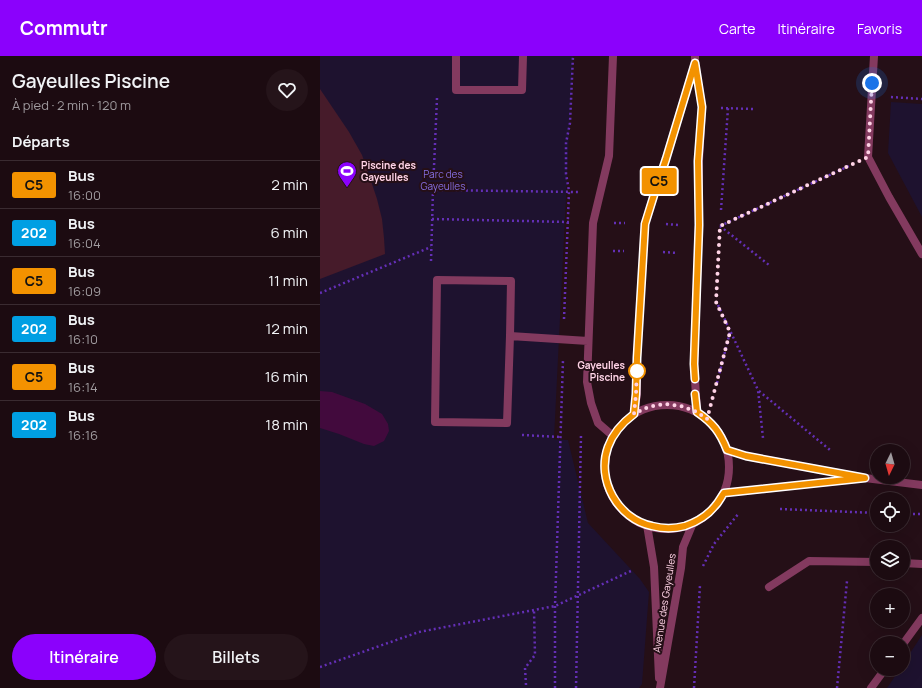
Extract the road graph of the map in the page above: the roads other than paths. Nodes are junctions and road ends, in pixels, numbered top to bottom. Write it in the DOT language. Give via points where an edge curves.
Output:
graph roads {
  1 [pos="456,56"];
  2 [pos="523,56"];
  3 [pos="612,56"];
  4 [pos="874,56"];
  5 [pos="695,60"];
  6 [pos="922,254"];
  7 [pos="510,336"];
  8 [pos="588,341"];
  9 [pos="697,412"];
  10 [pos="634,414"];
  11 [pos="613,436"];
  12 [pos="727,450"];
  13 [pos="865,478"];
  14 [pos="922,485"];
  15 [pos="724,493"];
  16 [pos="693,523"];
  17 [pos="647,525"];
  18 [pos="870,562"];
  19 [pos="910,563"];
  20 [pos="922,564"];
  21 [pos="769,588"];
  22 [pos="922,618"];
  23 [pos="909,636"];
  24 [pos="880,676"];
  25 [pos="660,688"];
  26 [pos="871,688"];
  1 -- 2 [label="street" via="456,90 522,90"];
  3 -- 8 [label="street" via="609,156 593,223"];
  4 -- 6 [label="street" via="868,157"];
  5 -- 9 [label="street" via="702,107 698,161 699,225 694,364"];
  5 -- 10 [label="street" via="645,224"];
  7 -- 7 [label="street" via="511,280 437,280 435,422 507,423"];
  7 -- 8 [label="street"];
  8 -- 11 [label="street" via="587,382 591,403 598,423"];
  9 -- 10 [label="street" via="665,404 648,407"];
  9 -- 12 [label="street" via="716,428"];
  10 -- 11 [label="street" via="618,427"];
  11 -- 17 [label="street" via="605,460 608,486 621,509 633,519"];
  12 -- 13 [label="street" via="765,460"];
  12 -- 15 [label="street" via="730,465"];
  13 -- 14 [label="street"];
  13 -- 15 [label="street"];
  15 -- 16 [label="street" via="716,506"];
  16 -- 17 [label="street" via="678,528 662,529"];
  16 -- 25 [label="street, Avenue des Gayeulles" via="683,547"];
  17 -- 25 [label="street, Avenue des Gayeulles" via="654,567"];
  18 -- 21 [label="street" via="809,561"];
  19 -- 20 [label="street"];
  22 -- 23 [label="street"];
  24 -- 26 [label="street"];
}
